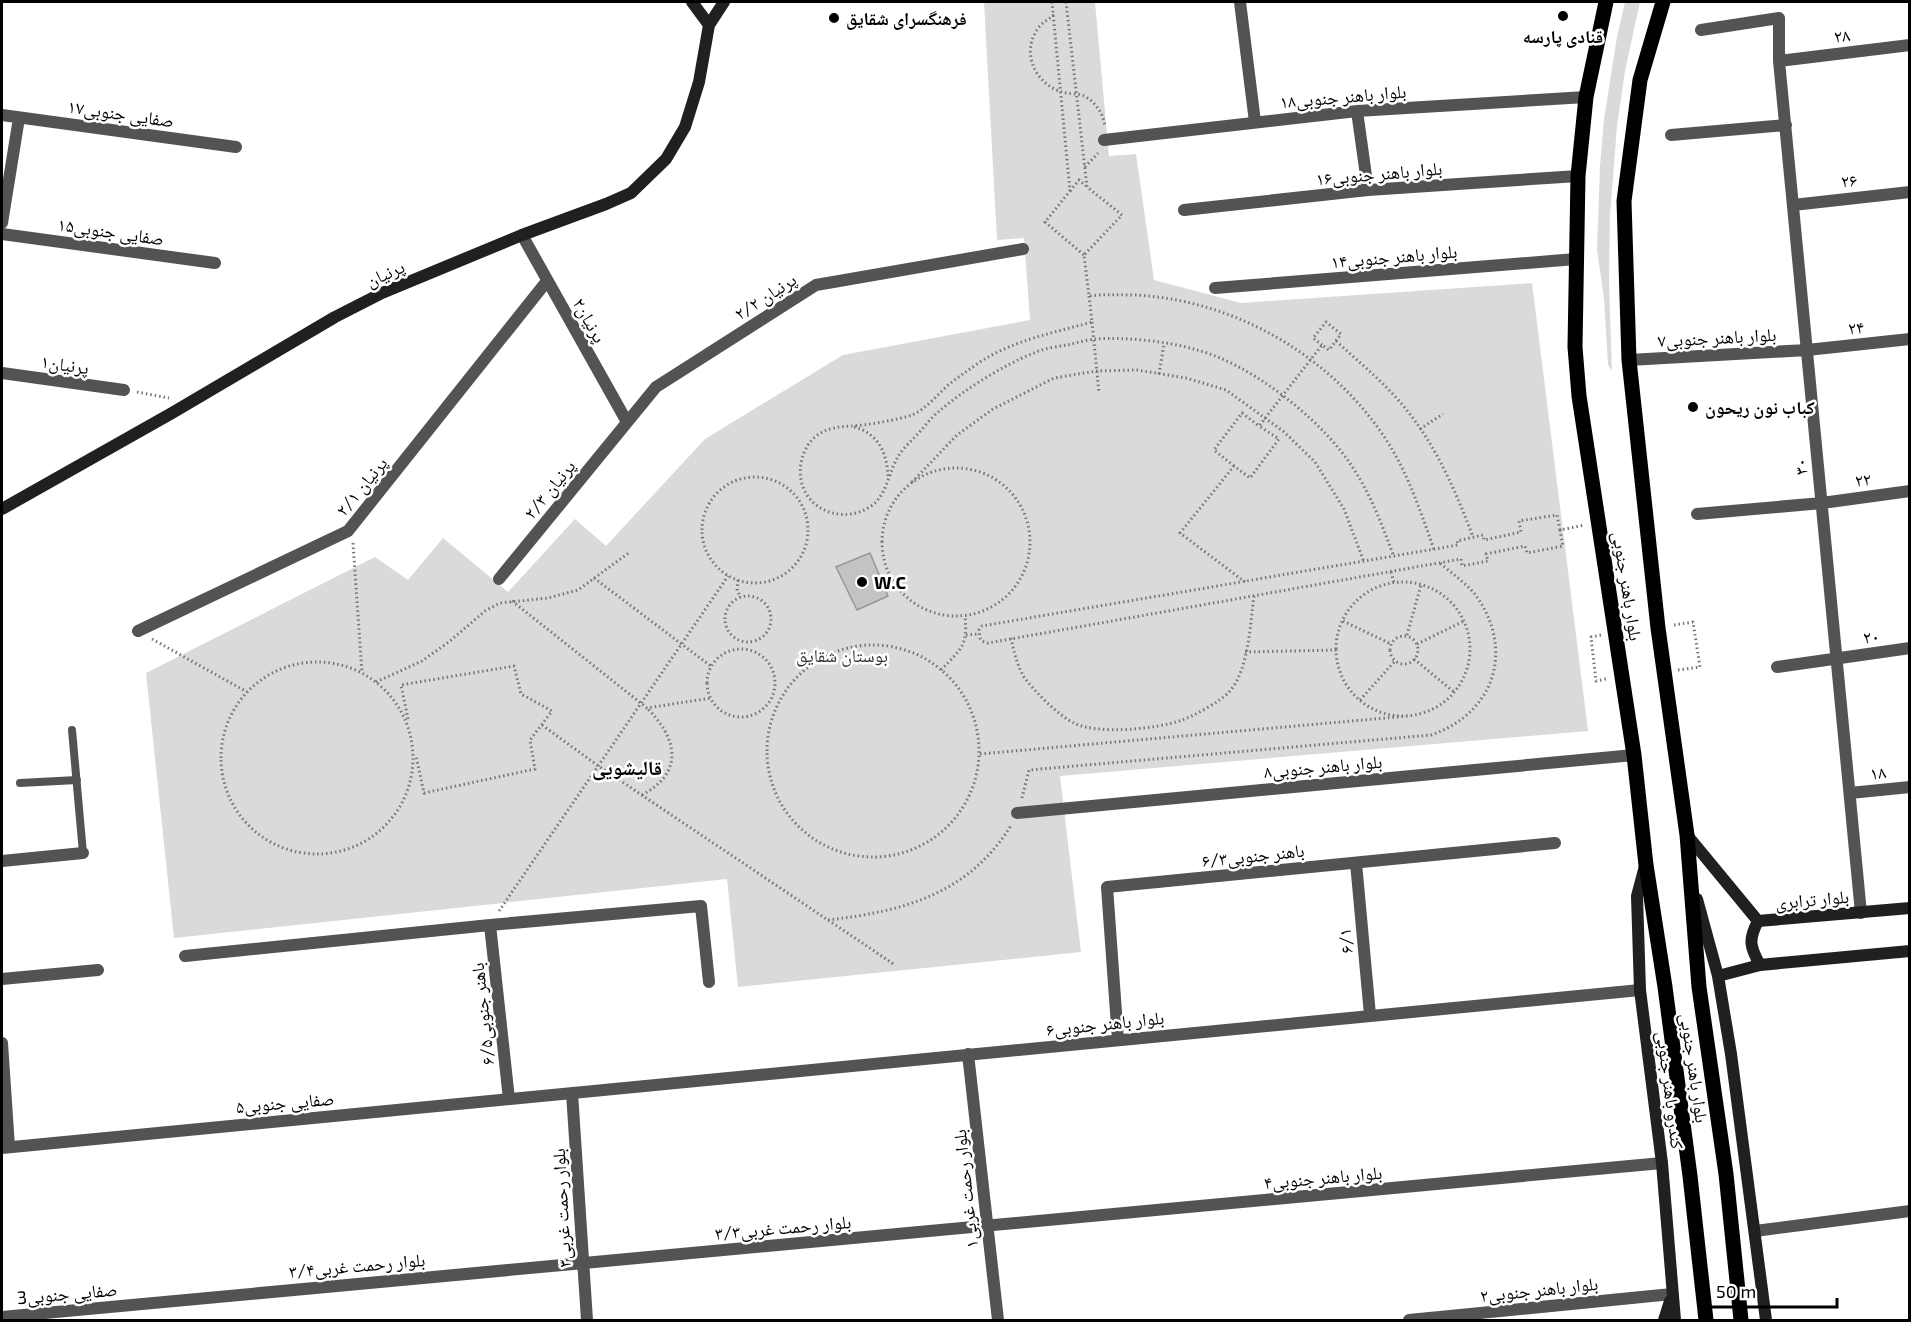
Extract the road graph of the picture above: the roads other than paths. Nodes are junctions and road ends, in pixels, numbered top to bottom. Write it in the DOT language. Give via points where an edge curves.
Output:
graph roads {
  1 [pos="692,2"];
  2 [pos="724,2"];
  3 [pos="1240,2"];
  4 [pos="1606,2"];
  5 [pos="1663,2"];
  6 [pos="710,25"];
  7 [pos="1701,30"];
  8 [pos="1910,45"];
  9 [pos="1779,61"];
  10 [pos="1586,97"];
  11 [pos="1357,111"];
  12 [pos="2,115"];
  13 [pos="19,118"];
  14 [pos="1255,122"];
  15 [pos="1785,125"];
  16 [pos="1671,135"];
  17 [pos="1104,140"];
  18 [pos="236,147"];
  19 [pos="1578,176"];
  20 [pos="1368,190"];
  21 [pos="1910,192"];
  22 [pos="1793,205"];
  23 [pos="1184,210"];
  24 [pos="2,223"];
  25 [pos="2,234"];
  26 [pos="522,235"];
  27 [pos="1023,249"];
  28 [pos="1576,259"];
  29 [pos="215,263"];
  30 [pos="547,281"];
  31 [pos="1215,288"];
  32 [pos="1910,339"];
  33 [pos="1807,350"];
  34 [pos="1629,360"];
  35 [pos="2,373"];
  36 [pos="124,390"];
  37 [pos="627,422"];
  38 [pos="1910,491"];
  39 [pos="1822,502"];
  40 [pos="2,509"];
  41 [pos="1697,514"];
  42 [pos="499,579"];
  43 [pos="138,631"];
  44 [pos="1910,648"];
  45 [pos="1837,659"];
  46 [pos="1777,667"];
  47 [pos="72,730"];
  48 [pos="1634,755"];
  49 [pos="77,780"];
  50 [pos="20,783"];
  51 [pos="1910,787"];
  52 [pos="1850,794"];
  53 [pos="1017,813"];
  54 [pos="1687,836"];
  55 [pos="1555,843"];
  56 [pos="83,853"];
  57 [pos="2,861"];
  58 [pos="1356,863"];
  59 [pos="1646,865"];
  60 [pos="1692,881"];
  61 [pos="1910,908"];
  62 [pos="1861,912"];
  63 [pos="1758,921"];
  64 [pos="490,925"];
  65 [pos="1910,951"];
  66 [pos="185,956"];
  67 [pos="1760,965"];
  68 [pos="98,969"];
  69 [pos="1718,976"];
  70 [pos="2,980"];
  71 [pos="709,982"];
  72 [pos="1640,990"];
  73 [pos="1370,1016"];
  74 [pos="1118,1040"];
  75 [pos="2,1043"];
  76 [pos="968,1054"];
  77 [pos="572,1093"];
  78 [pos="509,1099"];
  79 [pos="5,1147"];
  80 [pos="1662,1163"];
  81 [pos="1910,1211"];
  82 [pos="987,1227"];
  83 [pos="1755,1231"];
  84 [pos="582,1262"];
  85 [pos="1672,1294"];
  86 [pos="135,1305"];
  87 [pos="2,1317"];
  88 [pos="587,1320"];
  89 [pos="998,1320"];
  90 [pos="1409,1320"];
  91 [pos="1664,1320"];
  92 [pos="1675,1320"];
  93 [pos="1706,1320"];
  94 [pos="1741,1320"];
  95 [pos="1766,1320"];
  1 -- 6 [label="street"];
  2 -- 6 [label="street"];
  3 -- 14 [label="street"];
  4 -- 10 [label="main road, بلوار باهنر جنوبی"];
  5 -- 34 [label="main road, بلوار باهنر جنوبی" via="1640,80 1624,201"];
  6 -- 26 [label="street, پرنیان" via="685,127 666,159 631,193"];
  7 -- 9 [label="street, ۳۰" via="1779,18"];
  8 -- 9 [label="street, ۲۸"];
  9 -- 15 [label="street, ۳۰"];
  10 -- 11 [label="street, ۱۸بلوار باهنر جنوبی"];
  10 -- 19 [label="main road, بلوار باهنر جنوبی"];
  11 -- 14 [label="street, ۱۸بلوار باهنر جنوبی"];
  11 -- 20 [label="street"];
  12 -- 13 [label="street, صفایی جنوبی۱۷"];
  13 -- 18 [label="street, صفایی جنوبی۱۷"];
  13 -- 24 [label="street"];
  14 -- 17 [label="street, ۱۸بلوار باهنر جنوبی"];
  15 -- 16 [label="street"];
  15 -- 22 [label="street, ۳۰"];
  19 -- 20 [label="street, بلوار باهنر جنوبی۱۶"];
  19 -- 28 [label="main road, بلوار باهنر جنوبی"];
  20 -- 23 [label="street, بلوار باهنر جنوبی۱۶"];
  21 -- 22 [label="street, ۲۶"];
  22 -- 33 [label="street, ۳۰"];
  25 -- 29 [label="street, صفایی جنوبی۱۵"];
  26 -- 30 [label="street, پرنیان۲"];
  26 -- 40 [label="street, پرنیان" via="335,317"];
  27 -- 37 [label="street, پرنیان ۲/۲" via="816,285 656,387"];
  28 -- 31 [label="street, بلوار باهنر جنوبی۱۴"];
  28 -- 48 [label="main road, بلوار باهنر جنوبی" via="1579,396"];
  30 -- 37 [label="street, پرنیان۲"];
  30 -- 43 [label="street, پرنیان ۲/۱" via="348,531"];
  32 -- 33 [label="street, ۲۴"];
  33 -- 34 [label="street, بلوار باهنر جنوبی۷"];
  33 -- 39 [label="street, ۳۰"];
  34 -- 54 [label="main road, بلوار باهنر جنوبی" via="1658,628"];
  35 -- 36 [label="street, پرنیان۱"];
  37 -- 42 [label="street, پرنیان ۲/۳"];
  38 -- 39 [label="street, ۲۲"];
  39 -- 41 [label="street, ۲۲"];
  39 -- 45 [label="street, ۳۰"];
  44 -- 45 [label="street, ۲۰"];
  45 -- 46 [label="street, ۲۰"];
  45 -- 52 [label="street, ۳۰"];
  47 -- 49 [label="lane"];
  48 -- 53 [label="street, ۸بلوار باهنر جنوبی"];
  48 -- 59 [label="main road, بلوار باهنر جنوبی"];
  49 -- 50 [label="lane"];
  49 -- 56 [label="lane"];
  51 -- 52 [label="street, ۱۸"];
  52 -- 62 [label="street, ۳۰"];
  54 -- 60 [label="main road, بلوار باهنر جنوبی"];
  54 -- 63 [label="street, بلوار ترابری"];
  55 -- 58 [label="street, ۶/۳باهنر جنوبی"];
  56 -- 57 [label="street"];
  58 -- 73 [label="street, ۶/۱"];
  58 -- 74 [label="street, ۶/۳باهنر جنوبی" via="1107,887"];
  59 -- 72 [label="street, کندرو باهنر جنوبی" via="1637,896"];
  59 -- 93 [label="main road, بلوار باهنر جنوبی"];
  60 -- 69 [label="street"];
  60 -- 94 [label="main road, بلوار باهنر جنوبی" via="1699,987 1726,1174"];
  61 -- 62 [label="street, بلوار ترابری"];
  62 -- 63 [label="street, بلوار ترابری"];
  63 -- 67 [label="street" via="1751,935 1752,950"];
  64 -- 66 [label="street"];
  64 -- 71 [label="street" via="701,906"];
  64 -- 78 [label="street, باهنر جنوبی۶/۵"];
  65 -- 67 [label="street"];
  67 -- 69 [label="street"];
  68 -- 70 [label="street"];
  69 -- 83 [label="street"];
  72 -- 73 [label="street, بلوار باهنر جنوبی۶"];
  72 -- 80 [label="street, کندرو باهنر جنوبی"];
  73 -- 74 [label="street, بلوار باهنر جنوبی۶"];
  74 -- 76 [label="street, بلوار باهنر جنوبی۶"];
  75 -- 79 [label="street"];
  76 -- 77 [label="street, بلوار باهنر جنوبی۶"];
  76 -- 82 [label="street, بلوار رحمت غربی۱"];
  77 -- 78 [label="street, صفایی جنوبی۵"];
  77 -- 84 [label="street, بلوار رحمت غربی۳"];
  78 -- 79 [label="street, صفایی جنوبی۵"];
  80 -- 82 [label="street, بلوار باهنر جنوبی۴"];
  80 -- 85 [label="street, کندرو باهنر جنوبی"];
  81 -- 83 [label="street"];
  82 -- 84 [label="street, بلوار رحمت غربی۳/۳"];
  82 -- 89 [label="street, بلوار رحمت غربی۱"];
  83 -- 95 [label="street"];
  84 -- 86 [label="street, بلوار رحمت غربی۳/۴"];
  84 -- 88 [label="street, بلوار رحمت غربی۳"];
  85 -- 90 [label="street, بلوار باهنر جنوبی۲"];
  85 -- 91 [label="street"];
  85 -- 92 [label="street, کندرو باهنر جنوبی"];
  86 -- 87 [label="street, 3صفایی جنوبی"];
}
